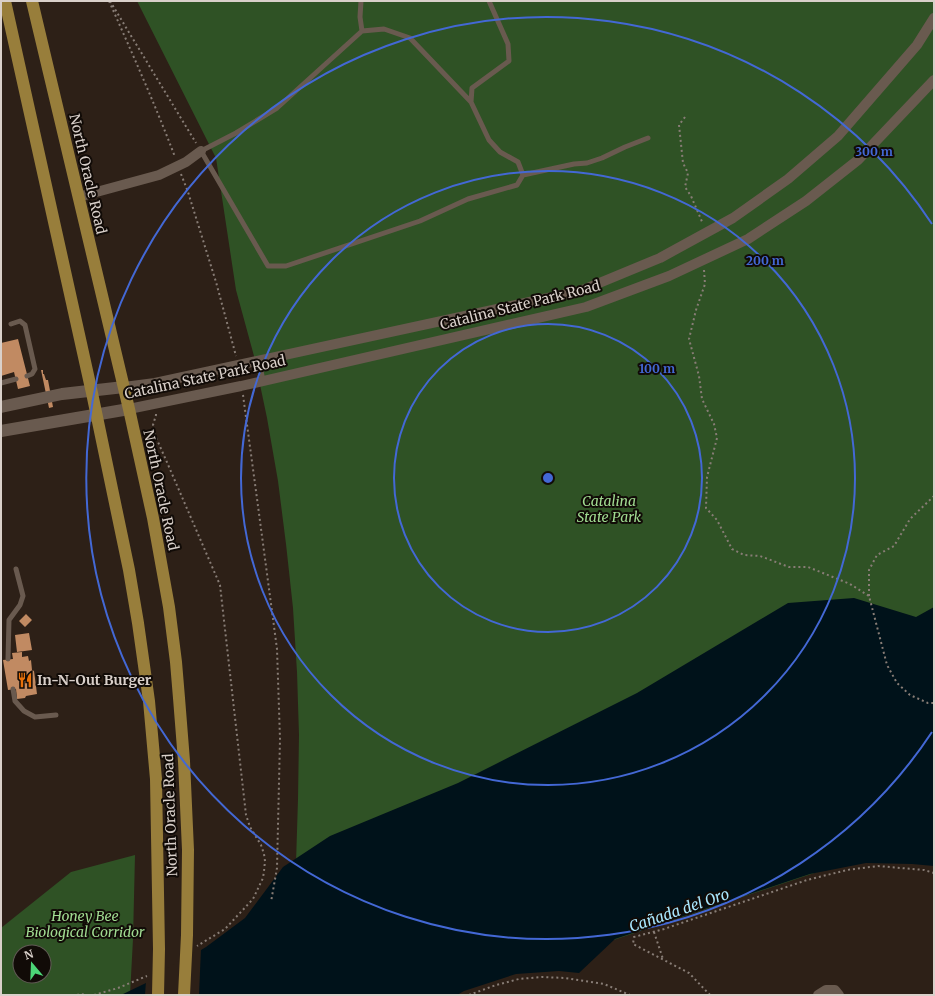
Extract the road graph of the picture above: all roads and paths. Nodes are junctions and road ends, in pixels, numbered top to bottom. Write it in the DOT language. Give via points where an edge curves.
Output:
graph roads {
  1 [pos="5,1"];
  2 [pos="32,1"];
  3 [pos="110,1"];
  4 [pos="361,1"];
  5 [pos="488,1"];
  6 [pos="934,18"];
  7 [pos="362,31"];
  8 [pos="934,80"];
  9 [pos="471,102"];
  10 [pos="685,117"];
  11 [pos="648,138"];
  12 [pos="201,151"];
  13 [pos="178,166"];
  14 [pos="523,174"];
  15 [pos="78,197"];
  16 [pos="704,234"];
  17 [pos="704,260"];
  18 [pos="11,324"];
  19 [pos="259,360"];
  20 [pos="238,365"];
  21 [pos="27,376"];
  22 [pos="16,379"];
  23 [pos="263,381"];
  24 [pos="1,383"];
  25 [pos="241,386"];
  26 [pos="124,387"];
  27 [pos="92,390"];
  28 [pos="154,404"];
  29 [pos="1,407"];
  30 [pos="129,409"];
  31 [pos="97,414"];
  32 [pos="1,431"];
  33 [pos="934,496"];
  34 [pos="16,569"];
  35 [pos="869,596"];
  36 [pos="8,659"];
  37 [pos="13,689"];
  38 [pos="934,703"];
  39 [pos="56,715"];
  40 [pos="934,873"];
  41 [pos="271,902"];
  42 [pos="654,932"];
  43 [pos="193,948"];
  44 [pos="663,960"];
  45 [pos="148,976"];
  46 [pos="77,995"];
  47 [pos="87,995"];
  48 [pos="94,995"];
  49 [pos="158,995"];
  50 [pos="184,995"];
  51 [pos="469,995"];
  52 [pos="630,995"];
  53 [pos="710,995"];
  54 [pos="818,995"];
  55 [pos="839,995"];
  1 -- 27 [label="highway, North Oracle Road"];
  2 -- 15 [label="highway, North Oracle Road"];
  3 -- 12 [label="path"];
  3 -- 13 [label="path"];
  4 -- 7 [label="lane"];
  5 -- 9 [label="lane" via="508,44 509,61 472,88"];
  6 -- 16 [label="street, Catalina State Park Road" via="917,44 838,136 788,179 733,218"];
  7 -- 9 [label="lane" via="384,29 410,38"];
  7 -- 12 [label="lane" via="277,108"];
  8 -- 17 [label="street, Catalina State Park Road" via="858,160 806,201 748,239"];
  9 -- 14 [label="lane" via="488,140 500,152 518,162"];
  10 -- 16 [label="path" via="679,125 683,164 688,173 685,187 704,227"];
  11 -- 14 [label="lane" via="587,163"];
  12 -- 13 [label="street"];
  12 -- 14 [label="lane" via="268,266 286,266 420,221 468,199 517,185"];
  13 -- 15 [label="street" via="159,175"];
  13 -- 20 [label="path" via="216,282"];
  15 -- 26 [label="highway, North Oracle Road"];
  16 -- 19 [label="street, Catalina State Park Road" via="660,258 580,291"];
  17 -- 23 [label="street, Catalina State Park Road" via="586,307"];
  17 -- 35 [label="path" via="705,284 689,339 702,399 714,424 716,438 707,476 706,508 717,520 732,549 744,555 760,556 789,566 808,567 850,584"];
  18 -- 21 [label="lane" via="20,321 25,325 35,369"];
  19 -- 20 [label="street, Catalina State Park Road"];
  19 -- 23 [label="lane"];
  20 -- 26 [label="street, Catalina State Park Road"];
  22 -- 24 [label="lane"];
  23 -- 25 [label="street, Catalina State Park Road"];
  25 -- 28 [label="street, Catalina State Park Road"];
  25 -- 41 [label="path" via="277,648 280,739 278,853"];
  26 -- 27 [label="street"];
  26 -- 30 [label="highway, North Oracle Road"];
  27 -- 29 [label="street"];
  27 -- 31 [label="highway, North Oracle Road"];
  28 -- 30 [label="street, Catalina State Park Road"];
  28 -- 43 [label="path" via="154,433 220,584 246,815 261,845 265,861 262,878 253,899 225,929"];
  30 -- 31 [label="street, Catalina State Park Road"];
  30 -- 50 [label="highway, North Oracle Road" via="153,518 176,662 187,842"];
  31 -- 32 [label="street, Catalina State Park Road"];
  31 -- 49 [label="highway, North Oracle Road" via="129,570 149,701 156,779"];
  33 -- 35 [label="path" via="910,519 894,546 877,555 869,570"];
  34 -- 36 [label="lane" via="23,596 9,620"];
  35 -- 38 [label="path" via="887,664 897,683 910,695"];
  37 -- 39 [label="lane" via="15,701 24,711 35,717"];
  40 -- 42 [label="path" via="878,866 847,870 807,880"];
  42 -- 44 [label="path"];
  42 -- 44 [label="path" via="634,937 632,944"];
  44 -- 53 [label="path" via="689,973"];
  45 -- 48 [label="path"];
  46 -- 47 [label="path"];
  51 -- 52 [label="path" via="519,978 542,977 604,984"];
  54 -- 55 [label="street" via="826,990 835,990"];
}
